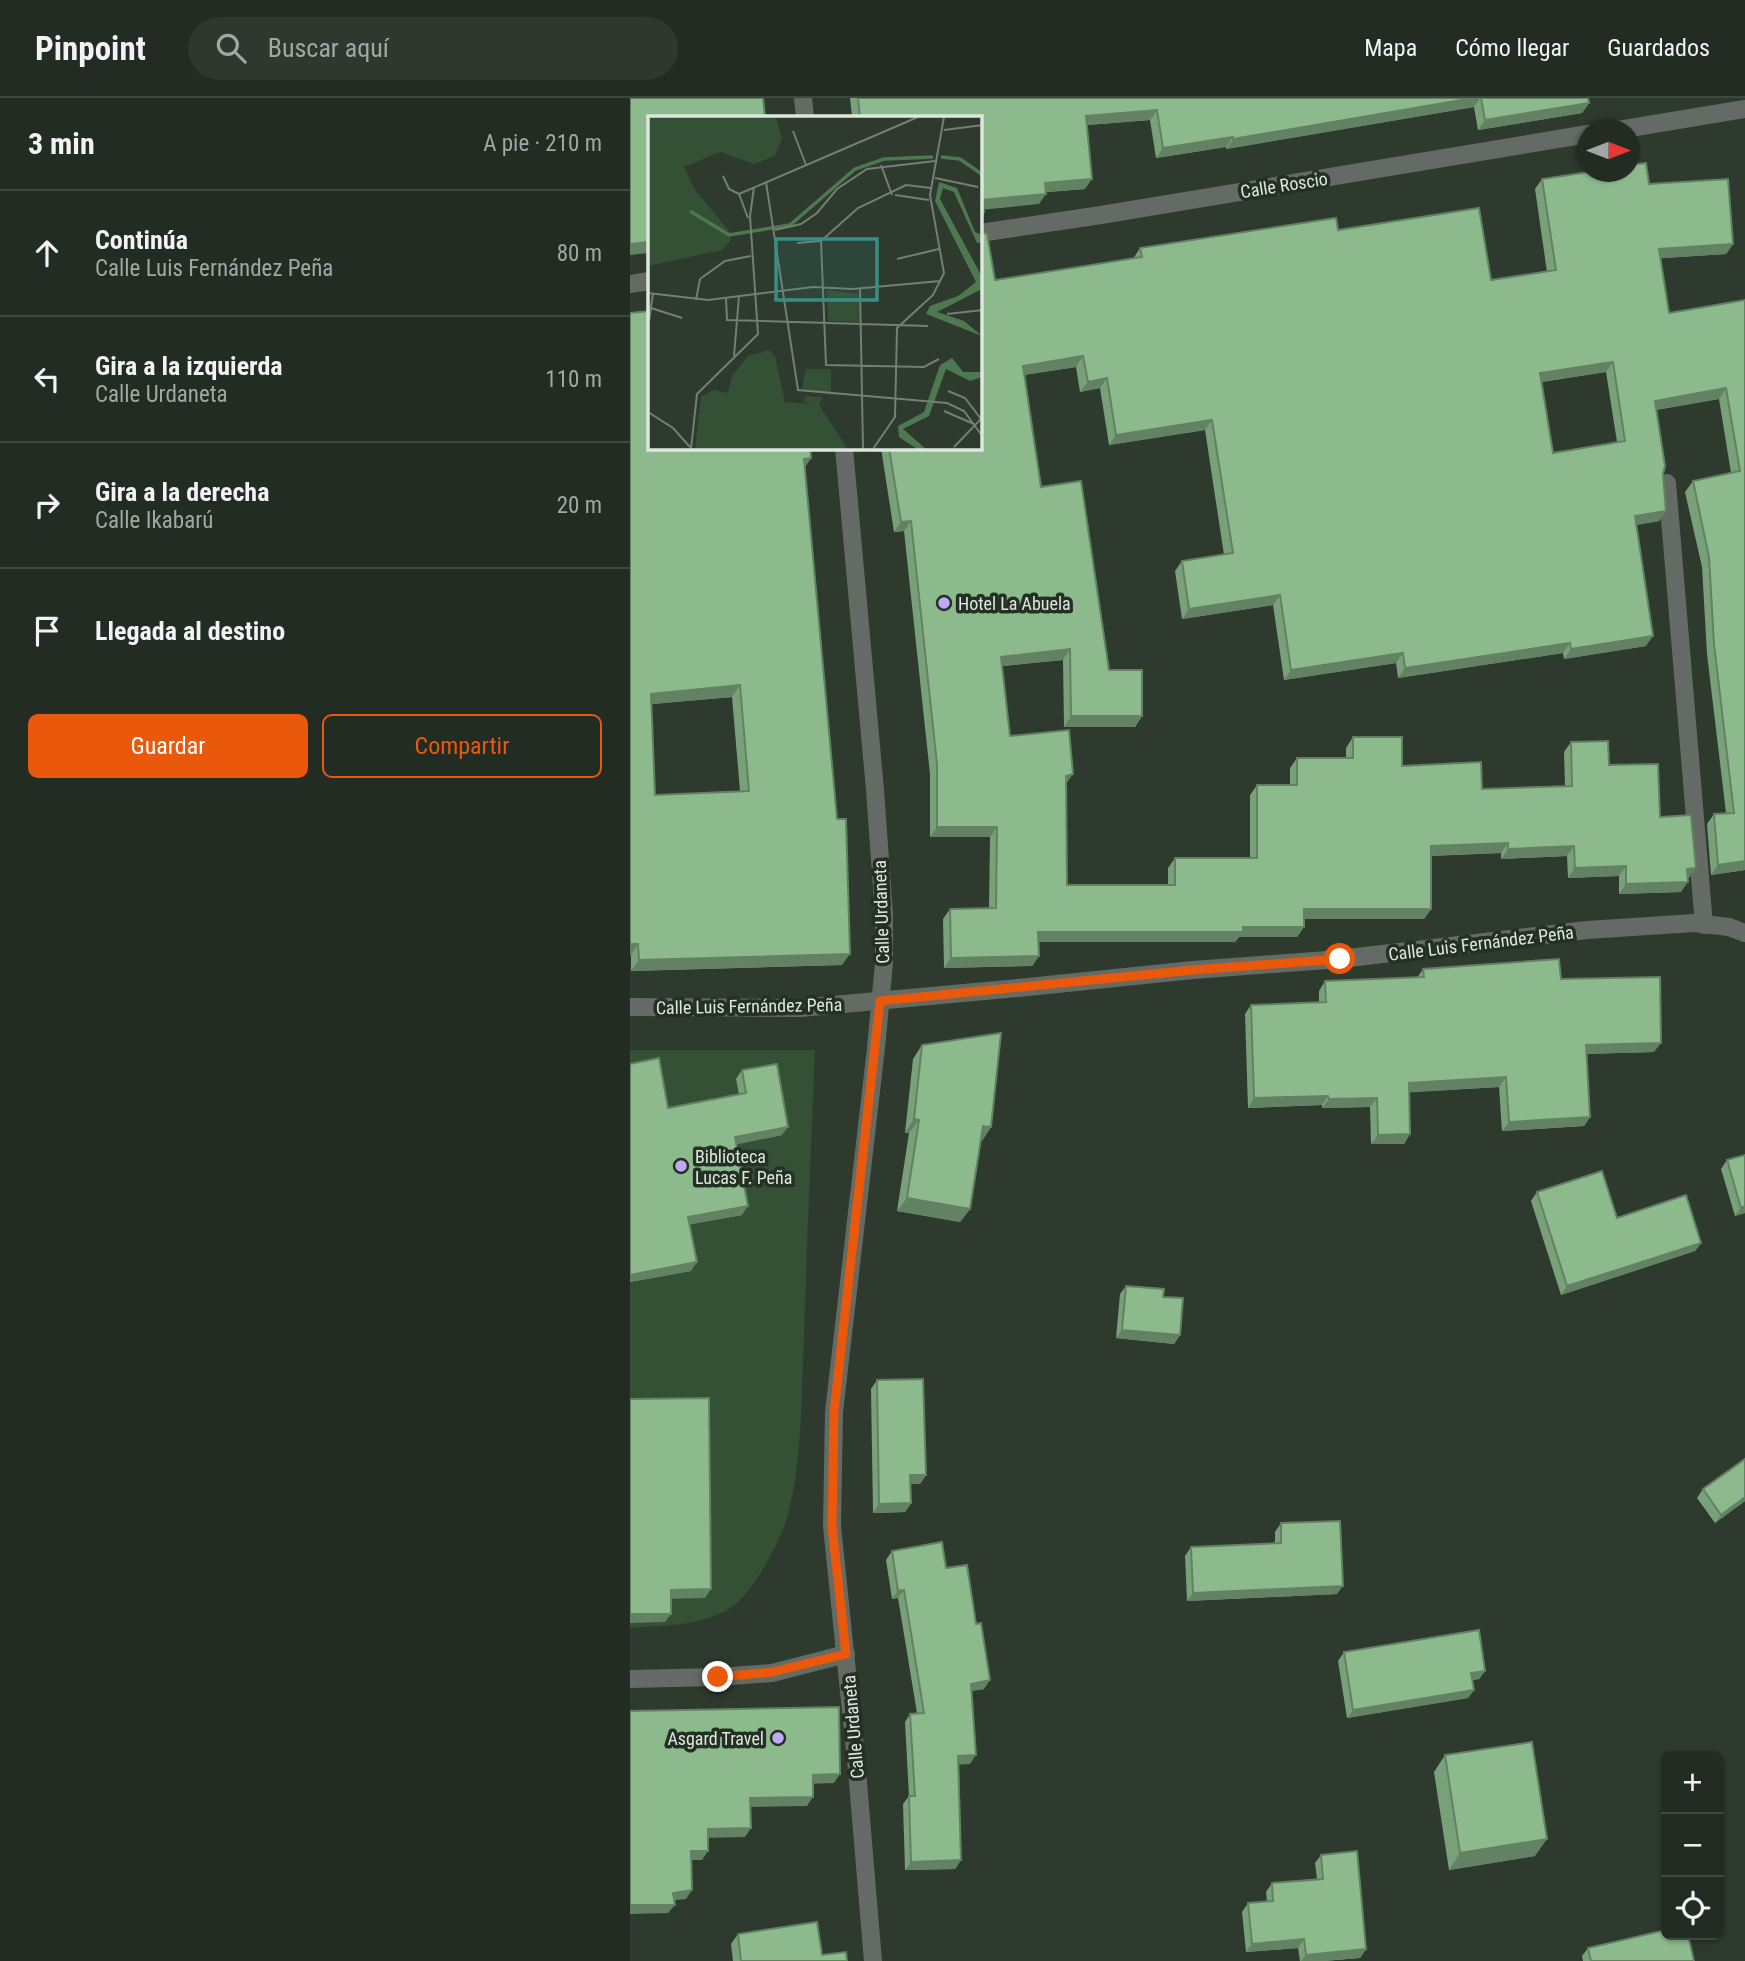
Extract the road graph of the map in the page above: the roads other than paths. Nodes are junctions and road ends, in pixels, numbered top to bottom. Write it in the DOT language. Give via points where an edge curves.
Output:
graph roads {
  1 [pos="803,98"];
  2 [pos="1745,109"];
  3 [pos="805,116"];
  4 [pos="1640,126"];
  5 [pos="1577,136"];
  6 [pos="982,233"];
  7 [pos="648,281"];
  8 [pos="630,284"];
  9 [pos="844,450"];
  10 [pos="1667,483"];
  11 [pos="1704,925"];
  12 [pos="1745,933"];
  13 [pos="880,1001"];
  14 [pos="630,1007"];
  15 [pos="846,1654"];
  16 [pos="630,1679"];
  17 [pos="873,1961"];
  1 -- 3 [label="street"];
  2 -- 4 [label="street"];
  5 -- 6 [label="street, Calle Roscio"];
  7 -- 8 [label="street"];
  9 -- 13 [label="street, Calle Urdaneta" via="884,915"];
  10 -- 11 [label="street"];
  11 -- 12 [label="street, Calle Luis Fernández Peña"];
  11 -- 13 [label="street, Calle Luis Fernández Peña" via="1587,930 1340,959"];
  13 -- 14 [label="street, Calle Luis Fernández Peña" via="800,1008"];
  13 -- 15 [label="street, Calle Urdaneta" via="834,1412 832,1526"];
  15 -- 16 [label="street" via="772,1672"];
  15 -- 17 [label="street, Calle Urdaneta"];
}
